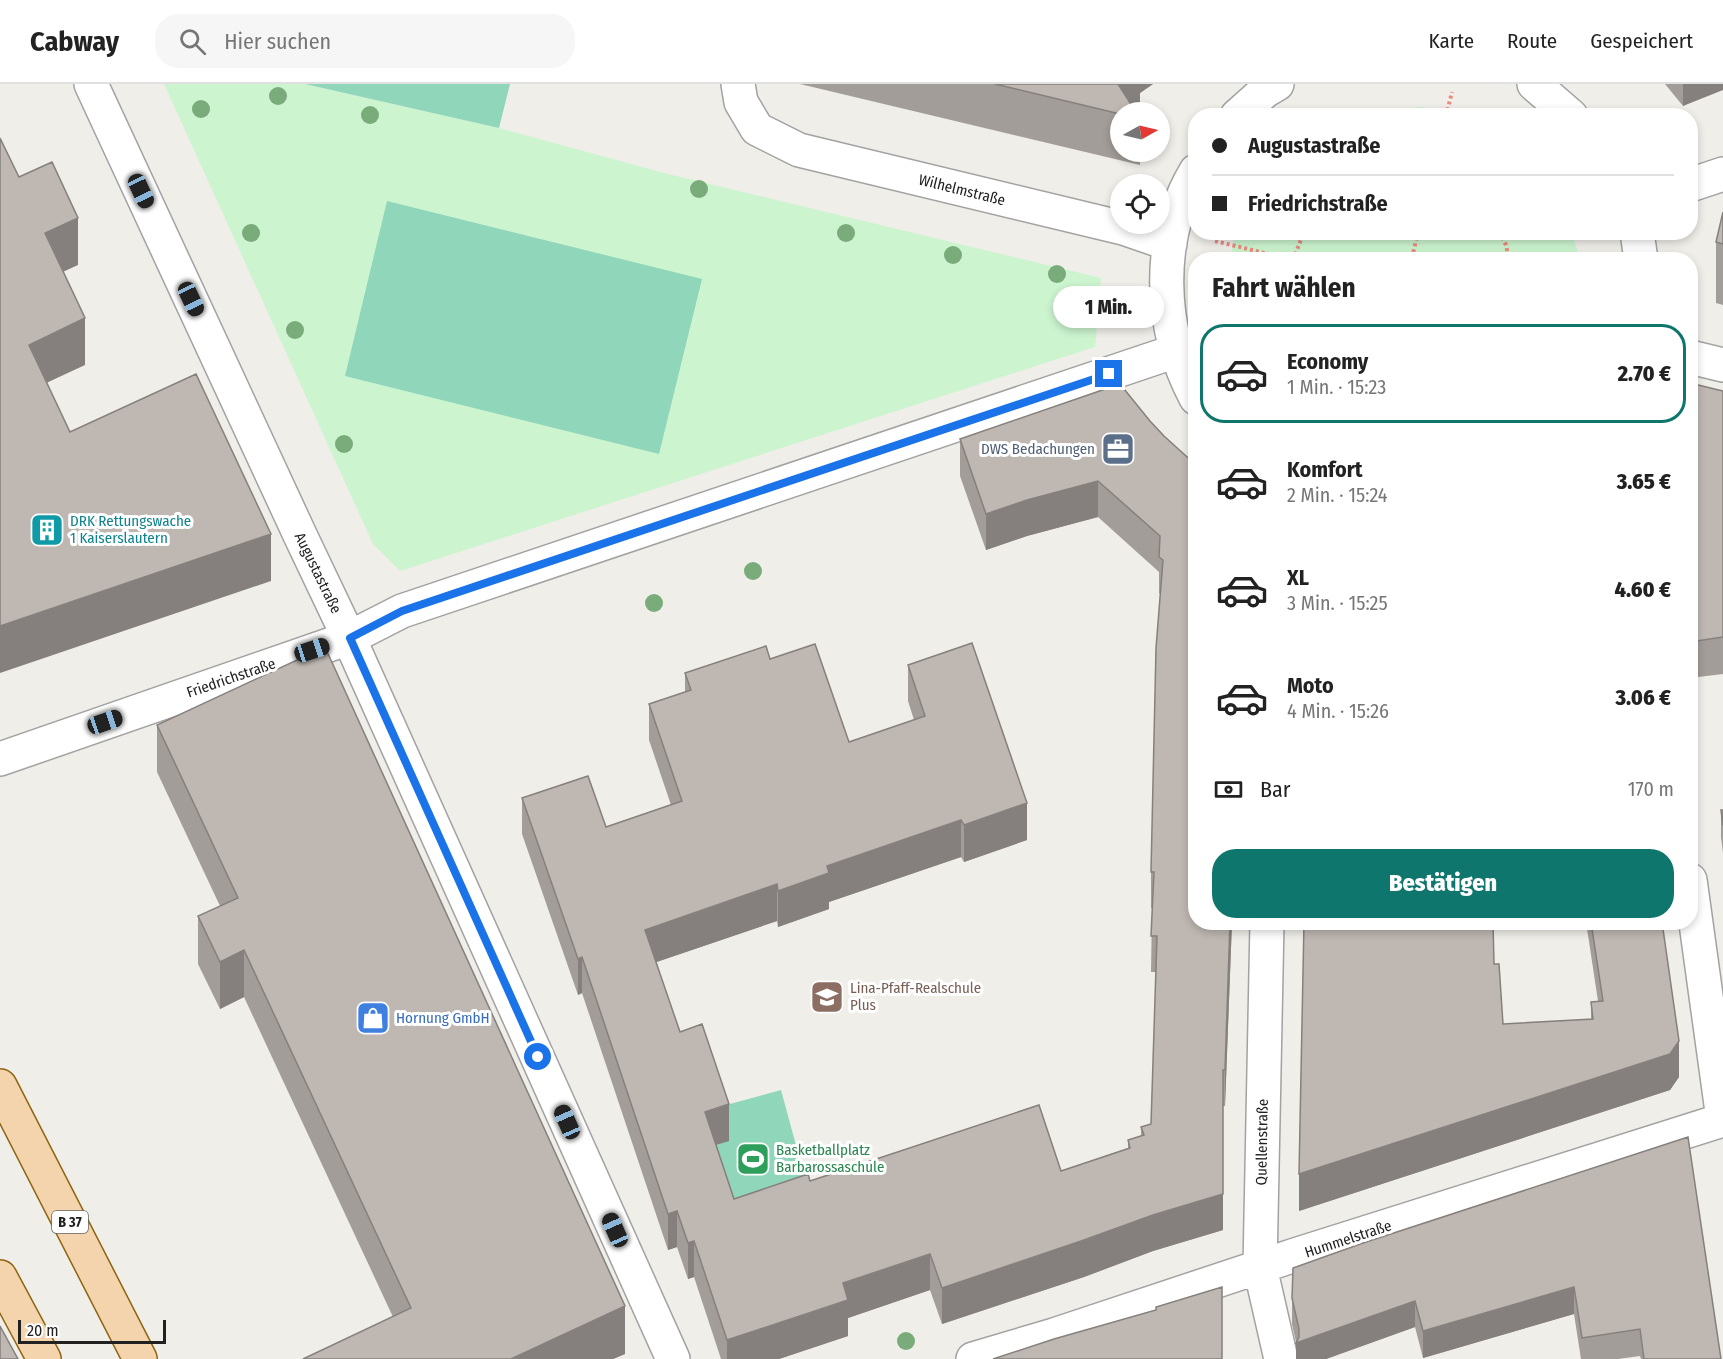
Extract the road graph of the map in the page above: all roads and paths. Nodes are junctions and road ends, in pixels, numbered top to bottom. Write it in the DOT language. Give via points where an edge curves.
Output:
graph roads {
  1 [pos="91,84"];
  2 [pos="738,84"];
  3 [pos="1277,84"];
  4 [pos="1534,84"];
  5 [pos="1452,92"];
  6 [pos="1246,108"];
  7 [pos="1448,108"];
  8 [pos="1562,108"];
  9 [pos="1723,174"];
  10 [pos="1698,182"];
  11 [pos="1188,188"];
  12 [pos="1214,240"];
  13 [pos="1170,244"];
  14 [pos="1261,252"];
  15 [pos="1176,351"];
  16 [pos="1698,359"];
  17 [pos="1723,365"];
  18 [pos="1188,384"];
  19 [pos="350,638"];
  20 [pos="0,759"];
  21 [pos="1267,930"];
  22 [pos="1697,930"];
  23 [pos="0,1086"];
  24 [pos="1723,1120"];
  25 [pos="1260,1267"];
  26 [pos="0,1277"];
  27 [pos="44,1359"];
  28 [pos="140,1359"];
  29 [pos="673,1359"];
  30 [pos="973,1359"];
  31 [pos="1281,1359"];
  1 -- 19 [label="street, Augustastraße"];
  2 -- 13 [label="street, Wilhelmstraße" via="741,102 757,129 799,150 1123,228"];
  3 -- 6 [label="street"];
  4 -- 8 [label="street"];
  5 -- 7 [label="path"];
  9 -- 10 [label="street"];
  11 -- 13 [label="street"];
  12 -- 14 [label="path"];
  13 -- 15 [label="street" via="1167,297"];
  15 -- 18 [label="street"];
  15 -- 19 [label="street, Friedrichstraße" via="402,611"];
  16 -- 17 [label="street"];
  19 -- 20 [label="street, Friedrichstraße"];
  19 -- 29 [label="street, Augustastraße"];
  21 -- 25 [label="street, Quellenstraße"];
  22 -- 24 [label="street"];
  23 -- 28 [label="main road, B 37"];
  24 -- 25 [label="street, Hummelstraße"];
  25 -- 30 [label="street, Hummelstraße"];
  25 -- 31 [label="street, Quellenstraße"];
  26 -- 27 [label="main road"];
}
